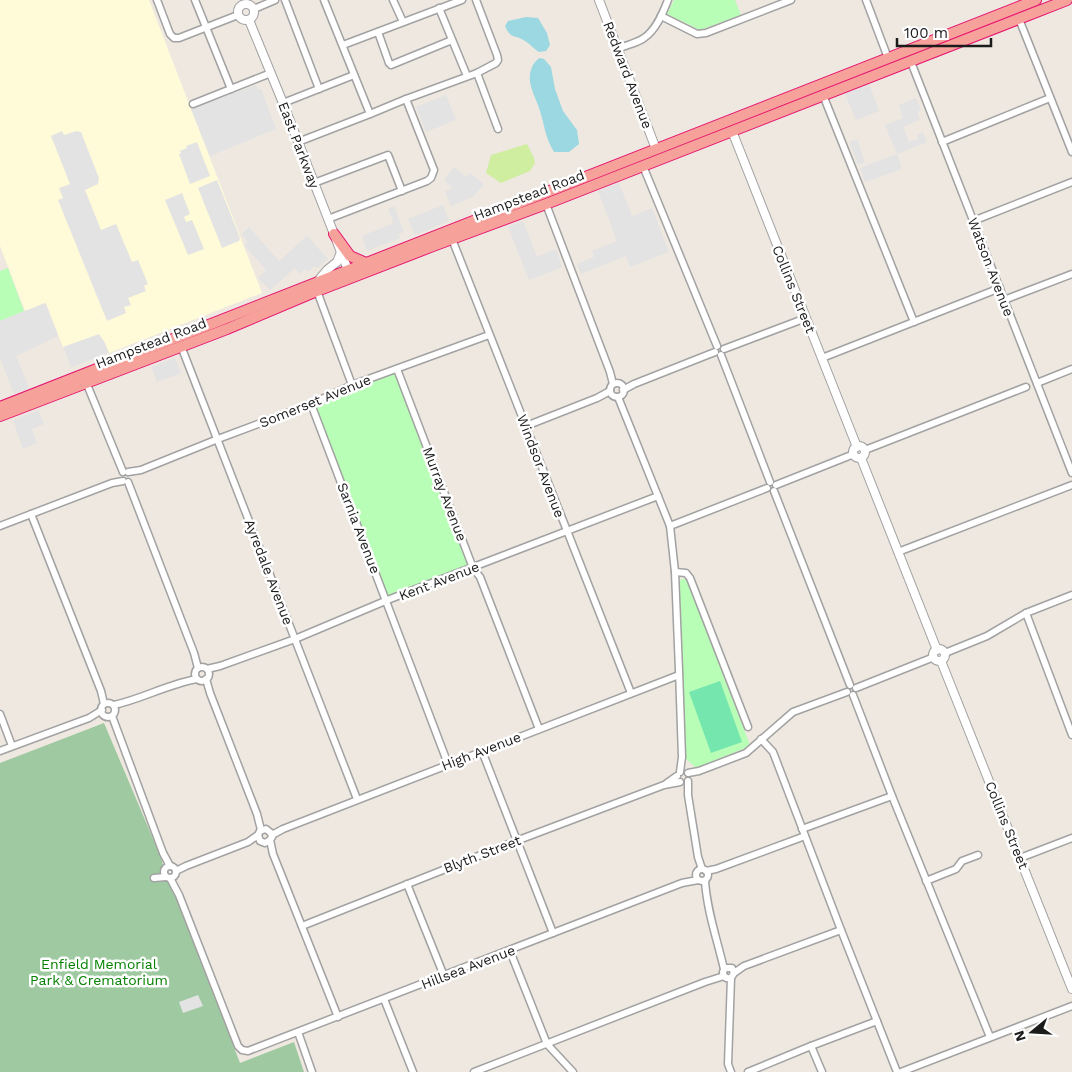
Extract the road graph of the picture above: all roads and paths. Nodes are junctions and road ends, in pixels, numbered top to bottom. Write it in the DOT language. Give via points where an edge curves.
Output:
graph roads {
  1 [pos="157,0"];
  2 [pos="196,0"];
  3 [pos="276,0"];
  4 [pos="285,0"];
  5 [pos="324,0"];
  6 [pos="393,0"];
  7 [pos="462,0"];
  8 [pos="476,0"];
  9 [pos="599,0"];
  10 [pos="668,0"];
  11 [pos="791,0"];
  12 [pos="866,0"];
  13 [pos="1036,0"];
  14 [pos="1067,0"];
  15 [pos="242,2"];
  16 [pos="439,8"];
  17 [pos="1014,8"];
  18 [pos="254,9"];
  19 [pos="238,15"];
  20 [pos="661,16"];
  21 [pos="1019,19"];
  22 [pos="249,20"];
  23 [pos="402,22"];
  24 [pos="206,27"];
  25 [pos="378,32"];
  26 [pos="452,40"];
  27 [pos="343,45"];
  28 [pos="618,49"];
  29 [pos="906,51"];
  30 [pos="911,62"];
  31 [pos="890,63"];
  32 [pos="477,73"];
  33 [pos="271,74"];
  34 [pos="354,75"];
  35 [pos="466,76"];
  36 [pos="231,89"];
  37 [pos="318,89"];
  38 [pos="821,90"];
  39 [pos="1050,98"];
  40 [pos="406,99"];
  41 [pos="283,103"];
  42 [pos="193,104"];
  43 [pos="370,114"];
  44 [pos="730,126"];
  45 [pos="498,129"];
  46 [pos="298,142"];
  47 [pos="942,142"];
  48 [pos="656,149"];
  49 [pos="1072,152"];
  50 [pos="639,156"];
  51 [pos="660,159"];
  52 [pos="643,166"];
  53 [pos="1072,182"];
  54 [pos="314,183"];
  55 [pos="402,191"];
  56 [pos="542,194"];
  57 [pos="546,204"];
  58 [pos="328,218"];
  59 [pos="973,221"];
  60 [pos="334,234"];
  61 [pos="452,239"];
  62 [pos="341,252"];
  63 [pos="368,267"];
  64 [pos="348,270"];
  65 [pos="1072,274"];
  66 [pos="316,286"];
  67 [pos="1000,288"];
  68 [pos="1004,300"];
  69 [pos="806,318"];
  70 [pos="914,322"];
  71 [pos="489,334"];
  72 [pos="179,342"];
  73 [pos="718,351"];
  74 [pos="822,358"];
  75 [pos="397,369"];
  76 [pos="1072,369"];
  77 [pos="84,379"];
  78 [pos="1037,383"];
  79 [pos="352,385"];
  80 [pos="1026,387"];
  81 [pos="617,390"];
  82 [pos="311,404"];
  83 [pos="0,407"];
  84 [pos="0,416"];
  85 [pos="526,426"];
  86 [pos="218,439"];
  87 [pos="859,452"];
  88 [pos="1072,473"];
  89 [pos="125,477"];
  90 [pos="771,485"];
  91 [pos="1072,485"];
  92 [pos="658,496"];
  93 [pos="30,514"];
  94 [pos="0,526"];
  95 [pos="670,526"];
  96 [pos="567,532"];
  97 [pos="898,552"];
  98 [pos="473,568"];
  99 [pos="675,572"];
  100 [pos="1072,595"];
  101 [pos="386,601"];
  102 [pos="1026,613"];
  103 [pos="295,639"];
  104 [pos="945,653"];
  105 [pos="937,656"];
  106 [pos="202,674"];
  107 [pos="679,675"];
  108 [pos="851,690"];
  109 [pos="631,693"];
  110 [pos="108,710"];
  111 [pos="0,714"];
  112 [pos="748,727"];
  113 [pos="539,729"];
  114 [pos="1072,735"];
  115 [pos="761,739"];
  116 [pos="12,746"];
  117 [pos="0,751"];
  118 [pos="482,751"];
  119 [pos="448,764"];
  120 [pos="684,777"];
  121 [pos="892,796"];
  122 [pos="357,800"];
  123 [pos="802,829"];
  124 [pos="265,835"];
  125 [pos="805,836"];
  126 [pos="1072,838"];
  127 [pos="516,841"];
  128 [pos="978,855"];
  129 [pos="1020,858"];
  130 [pos="170,872"];
  131 [pos="702,875"];
  132 [pos="926,881"];
  133 [pos="407,884"];
  134 [pos="302,926"];
  135 [pos="841,930"];
  136 [pos="553,933"];
  137 [pos="510,951"];
  138 [pos="728,972"];
  139 [pos="444,976"];
  140 [pos="1072,989"];
  141 [pos="384,999"];
  142 [pos="1072,1006"];
  143 [pos="338,1017"];
  144 [pos="877,1021"];
  145 [pos="298,1032"];
  146 [pos="990,1037"];
  147 [pos="547,1044"];
  148 [pos="811,1046"];
  149 [pos="312,1072"];
  150 [pos="412,1072"];
  151 [pos="474,1072"];
  152 [pos="573,1072"];
  153 [pos="731,1072"];
  154 [pos="748,1072"];
  155 [pos="822,1072"];
  156 [pos="897,1072"];
  157 [pos="901,1072"];
  1 -- 24 [label="street" via="174,38"];
  2 -- 24 [label="street"];
  3 -- 18 [label="street"];
  4 -- 37 [label="street"];
  5 -- 27 [label="street"];
  6 -- 23 [label="street"];
  7 -- 16 [label="street"];
  8 -- 32 [label="street" via="498,60"];
  9 -- 28 [label="street, Redward Avenue"];
  10 -- 20 [label="street"];
  11 -- 20 [label="street" via="706,33 697,34"];
  12 -- 31 [label="street"];
  13 -- 17 [label="highway, Hampstead Road"];
  14 -- 21 [label="highway, Hampstead Road"];
  15 -- 18 [label="street"];
  15 -- 19 [label="street"];
  16 -- 23 [label="street"];
  16 -- 26 [label="street"];
  17 -- 21 [label="highway"];
  17 -- 29 [label="highway, Hampstead Road"];
  18 -- 22 [label="street"];
  19 -- 22 [label="street"];
  19 -- 24 [label="street"];
  20 -- 28 [label="street" via="644,38"];
  21 -- 30 [label="highway, Hampstead Road"];
  21 -- 39 [label="street"];
  22 -- 33 [label="street, East Parkway"];
  23 -- 25 [label="street"];
  24 -- 36 [label="street"];
  25 -- 26 [label="street" via="391,65"];
  25 -- 27 [label="street"];
  26 -- 35 [label="street"];
  27 -- 34 [label="street"];
  28 -- 48 [label="street, Redward Avenue"];
  29 -- 30 [label="highway"];
  29 -- 31 [label="highway, Hampstead Road"];
  30 -- 31 [label="highway, Hampstead Road"];
  30 -- 47 [label="street, Watson Avenue"];
  31 -- 38 [label="highway, Hampstead Road"];
  32 -- 35 [label="street"];
  32 -- 45 [label="street"];
  33 -- 36 [label="street"];
  33 -- 41 [label="street, East Parkway"];
  34 -- 37 [label="street"];
  34 -- 43 [label="street"];
  35 -- 40 [label="street"];
  36 -- 42 [label="street"];
  37 -- 41 [label="street"];
  38 -- 44 [label="highway, Hampstead Road"];
  38 -- 70 [label="street"];
  39 -- 47 [label="street"];
  39 -- 49 [label="street"];
  40 -- 43 [label="street"];
  40 -- 55 [label="street" via="434,170 427,181"];
  41 -- 46 [label="street, East Parkway"];
  43 -- 46 [label="street"];
  44 -- 48 [label="highway, Hampstead Road"];
  44 -- 51 [label="highway, Hampstead Road"];
  44 -- 69 [label="street, Collins Street"];
  46 -- 54 [label="street, East Parkway"];
  47 -- 59 [label="street, Watson Avenue"];
  48 -- 50 [label="highway, Hampstead Road"];
  48 -- 51 [label="highway"];
  50 -- 52 [label="highway"];
  50 -- 56 [label="highway, Hampstead Road"];
  51 -- 52 [label="highway, Hampstead Road"];
  52 -- 57 [label="highway, Hampstead Road"];
  52 -- 73 [label="street"];
  53 -- 59 [label="street"];
  54 -- 55 [label="street" via="388,155"];
  54 -- 58 [label="street, East Parkway"];
  55 -- 58 [label="street"];
  56 -- 57 [label="highway"];
  56 -- 63 [label="highway, Hampstead Road"];
  57 -- 61 [label="highway, Hampstead Road"];
  57 -- 81 [label="street"];
  58 -- 60 [label="street, East Parkway"];
  59 -- 67 [label="street, Watson Avenue"];
  60 -- 62 [label="street, East Parkway"];
  60 -- 63 [label="highway" via="350,256"];
  61 -- 63 [label="highway, Hampstead Road"];
  61 -- 71 [label="street, Windsor Avenue"];
  62 -- 64 [label="street, East Parkway"];
  62 -- 66 [label="street" via="337,262"];
  63 -- 64 [label="highway, Hampstead Road"];
  63 -- 66 [label="highway, Hampstead Road"];
  64 -- 66 [label="highway, Hampstead Road"];
  65 -- 68 [label="street"];
  66 -- 72 [label="highway, Hampstead Road"];
  66 -- 79 [label="street"];
  67 -- 68 [label="street, Watson Avenue"];
  67 -- 70 [label="street"];
  68 -- 78 [label="street, Watson Avenue"];
  69 -- 73 [label="street" via="724,349 724,353"];
  69 -- 74 [label="street, Collins Street"];
  70 -- 74 [label="street"];
  71 -- 75 [label="street, Somerset Avenue"];
  71 -- 85 [label="street, Windsor Avenue"];
  72 -- 77 [label="highway, Hampstead Road"];
  72 -- 86 [label="street, Ayredale Avenue"];
  73 -- 81 [label="street"];
  73 -- 90 [label="street"];
  74 -- 87 [label="street, Collins Street"];
  75 -- 79 [label="street, Somerset Avenue"];
  75 -- 98 [label="street, Murray Avenue"];
  76 -- 78 [label="street"];
  77 -- 83 [label="highway, Hampstead Road"];
  77 -- 84 [label="highway, Hampstead Road"];
  77 -- 89 [label="street"];
  78 -- 88 [label="street, Watson Avenue"];
  79 -- 82 [label="street, Somerset Avenue"];
  80 -- 87 [label="street"];
  81 -- 85 [label="street"];
  81 -- 92 [label="street"];
  82 -- 86 [label="street, Somerset Avenue"];
  82 -- 101 [label="street, Sarnia Avenue"];
  85 -- 96 [label="street, Windsor Avenue"];
  86 -- 89 [label="street, Somerset Avenue"];
  86 -- 103 [label="street, Ayredale Avenue"];
  87 -- 90 [label="street"];
  87 -- 97 [label="street, Collins Street"];
  89 -- 93 [label="street, Somerset Avenue"];
  89 -- 106 [label="street"];
  90 -- 95 [label="street"];
  90 -- 108 [label="street" via="777,488 774,492"];
  91 -- 97 [label="street"];
  92 -- 95 [label="street"];
  92 -- 96 [label="street, Kent Avenue"];
  93 -- 94 [label="street, Somerset Avenue"];
  93 -- 110 [label="street"];
  95 -- 99 [label="street"];
  96 -- 98 [label="street, Kent Avenue"];
  96 -- 109 [label="street, Windsor Avenue"];
  97 -- 105 [label="street, Collins Street"];
  98 -- 101 [label="street, Kent Avenue"];
  98 -- 113 [label="street, Murray Avenue" via="480,576"];
  99 -- 107 [label="street"];
  99 -- 112 [label="street" via="686,573 690,578"];
  100 -- 102 [label="street"];
  101 -- 103 [label="street, Kent Avenue"];
  101 -- 119 [label="street, Sarnia Avenue"];
  102 -- 104 [label="street" via="987,636"];
  102 -- 114 [label="street"];
  103 -- 106 [label="street, Kent Avenue"];
  103 -- 122 [label="street, Ayredale Avenue"];
  104 -- 105 [label="street" via="945,658"];
  105 -- 108 [label="street, Blyth Street"];
  105 -- 129 [label="street, Collins Street"];
  106 -- 110 [label="street, Kent Avenue"];
  106 -- 124 [label="street"];
  107 -- 109 [label="street, High Avenue"];
  107 -- 120 [label="street"];
  108 -- 115 [label="street, Blyth Street" via="793,712"];
  108 -- 121 [label="street"];
  109 -- 113 [label="street, High Avenue"];
  110 -- 116 [label="street, Kent Avenue"];
  110 -- 130 [label="street"];
  111 -- 116 [label="street"];
  113 -- 118 [label="street, High Avenue"];
  115 -- 120 [label="street, Blyth Street" via="746,754"];
  115 -- 123 [label="street" via="773,752"];
  116 -- 117 [label="street, Kent Avenue"];
  118 -- 119 [label="street, High Avenue"];
  118 -- 127 [label="street"];
  119 -- 122 [label="street, High Avenue"];
  120 -- 127 [label="street, Blyth Street"];
  120 -- 131 [label="street"];
  121 -- 123 [label="street"];
  121 -- 132 [label="street"];
  122 -- 124 [label="street, High Avenue"];
  123 -- 125 [label="street"];
  124 -- 130 [label="street, High Avenue"];
  124 -- 134 [label="street"];
  125 -- 131 [label="street, Hillsea Avenue"];
  125 -- 135 [label="street"];
  126 -- 129 [label="street"];
  127 -- 133 [label="street, Blyth Street"];
  127 -- 136 [label="street"];
  128 -- 132 [label="street" via="962,861 956,869"];
  129 -- 140 [label="street, Collins Street"];
  130 -- 145 [label="street, Hillsea Avenue" via="238,1046 242,1050 253,1050"];
  131 -- 136 [label="street, Hillsea Avenue"];
  131 -- 138 [label="street" via="712,926"];
  132 -- 146 [label="street"];
  133 -- 134 [label="street, Blyth Street"];
  133 -- 139 [label="street"];
  134 -- 143 [label="street"];
  135 -- 138 [label="street"];
  135 -- 144 [label="street"];
  136 -- 137 [label="street, Hillsea Avenue"];
  137 -- 139 [label="street, Hillsea Avenue"];
  137 -- 147 [label="street"];
  138 -- 147 [label="street"];
  138 -- 153 [label="street" via="731,993 728,1064"];
  139 -- 141 [label="street, Hillsea Avenue"];
  141 -- 143 [label="street, Hillsea Avenue"];
  141 -- 150 [label="street"];
  142 -- 146 [label="street"];
  143 -- 145 [label="street, Hillsea Avenue"];
  144 -- 148 [label="street"];
  144 -- 156 [label="street"];
  145 -- 149 [label="street"];
  146 -- 157 [label="street"];
  147 -- 151 [label="street"];
  147 -- 152 [label="street"];
  148 -- 154 [label="street"];
  148 -- 155 [label="street"];
}
